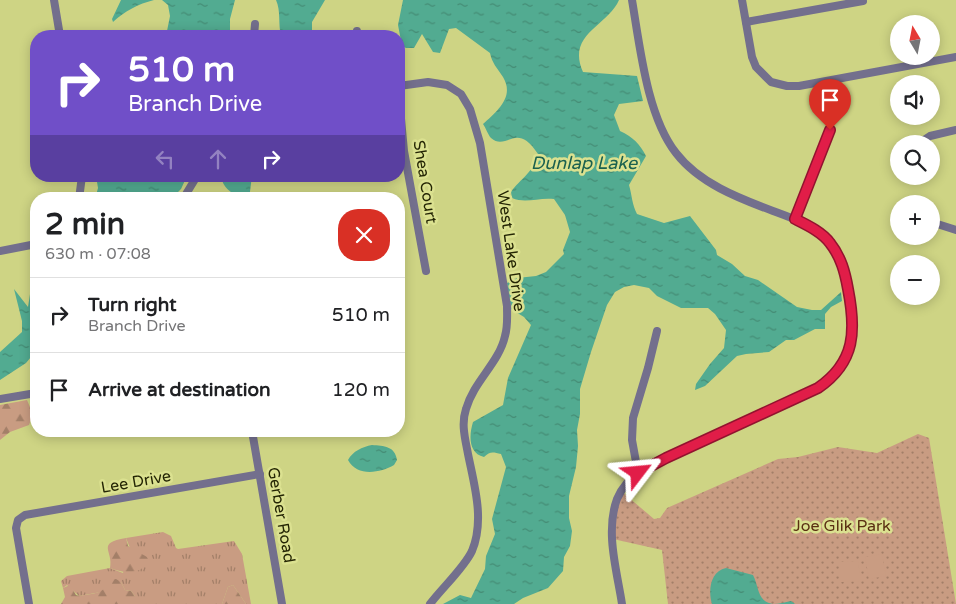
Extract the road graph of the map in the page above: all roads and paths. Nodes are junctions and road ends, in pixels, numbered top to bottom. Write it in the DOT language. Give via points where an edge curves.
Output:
graph roads {
  1 [pos="54,0"];
  2 [pos="632,0"];
  3 [pos="742,0"];
  4 [pos="863,1"];
  5 [pos="746,22"];
  6 [pos="255,24"];
  7 [pos="59,30"];
  8 [pos="254,30"];
  9 [pos="956,56"];
  10 [pos="405,85"];
  11 [pos="830,130"];
  12 [pos="956,130"];
  13 [pos="934,135"];
  14 [pos="405,156"];
  15 [pos="795,219"];
  16 [pos="940,225"];
  17 [pos="956,230"];
  18 [pos="30,245"];
  19 [pos="0,251"];
  20 [pos="426,271"];
  21 [pos="657,331"];
  22 [pos="30,393"];
  23 [pos="0,399"];
  24 [pos="253,437"];
  25 [pos="638,473"];
  26 [pos="260,474"];
  27 [pos="30,604"];
  28 [pos="282,604"];
  29 [pos="430,604"];
  30 [pos="622,604"];
  1 -- 7 [label="street"];
  2 -- 15 [label="street" via="652,106 675,153 711,184"];
  3 -- 5 [label="street"];
  4 -- 5 [label="street"];
  5 -- 9 [label="street" via="756,67 770,82 787,86"];
  6 -- 8 [label="street"];
  10 -- 29 [label="street, West Lake Drive" via="428,82 447,85 461,94 470,109 480,143 507,306 507,325 501,348 475,388 464,417 464,436 477,499 474,543 468,559"];
  11 -- 15 [label="street"];
  12 -- 13 [label="street"];
  14 -- 20 [label="street, Shea Court"];
  15 -- 25 [label="street" via="829,241 844,269 854,320 852,340 845,359 834,375 818,388"];
  16 -- 17 [label="street"];
  18 -- 19 [label="street"];
  21 -- 25 [label="street" via="633,418 632,440"];
  22 -- 23 [label="street"];
  24 -- 26 [label="street, Gerber Road"];
  25 -- 30 [label="street" via="621,491 612,522"];
  26 -- 27 [label="street, Lee Drive" via="25,516 18,520 16,528"];
  26 -- 28 [label="street, Gerber Road"];
}
